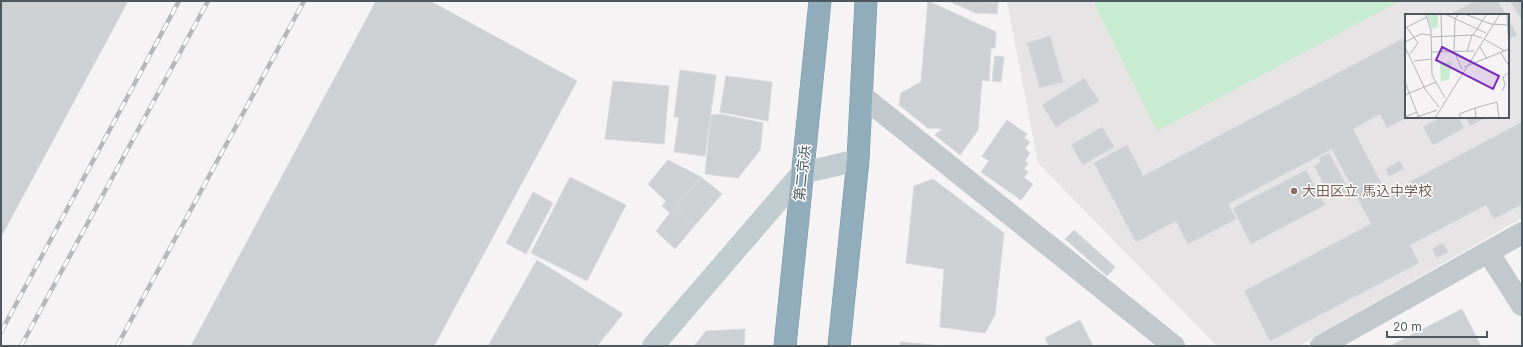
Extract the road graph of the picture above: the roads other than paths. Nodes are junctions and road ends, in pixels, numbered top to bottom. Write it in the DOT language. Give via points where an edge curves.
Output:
graph roads {
  1 [pos="820,1"];
  2 [pos="866,1"];
  3 [pos="861,95"];
  4 [pos="858,160"];
  5 [pos="802,173"];
  6 [pos="1522,233"];
  7 [pos="1488,252"];
  8 [pos="1522,304"];
  9 [pos="653,346"];
  10 [pos="785,346"];
  11 [pos="839,346"];
  12 [pos="1174,346"];
  13 [pos="1321,346"];
  1 -- 5 [label="highway, 第二京浜"];
  2 -- 3 [label="highway"];
  3 -- 4 [label="highway"];
  3 -- 12 [label="street"];
  4 -- 5 [label="street"];
  4 -- 11 [label="highway"];
  5 -- 9 [label="street"];
  5 -- 10 [label="highway, 第二京浜"];
  6 -- 7 [label="street"];
  7 -- 8 [label="street"];
  7 -- 13 [label="street"];
}
